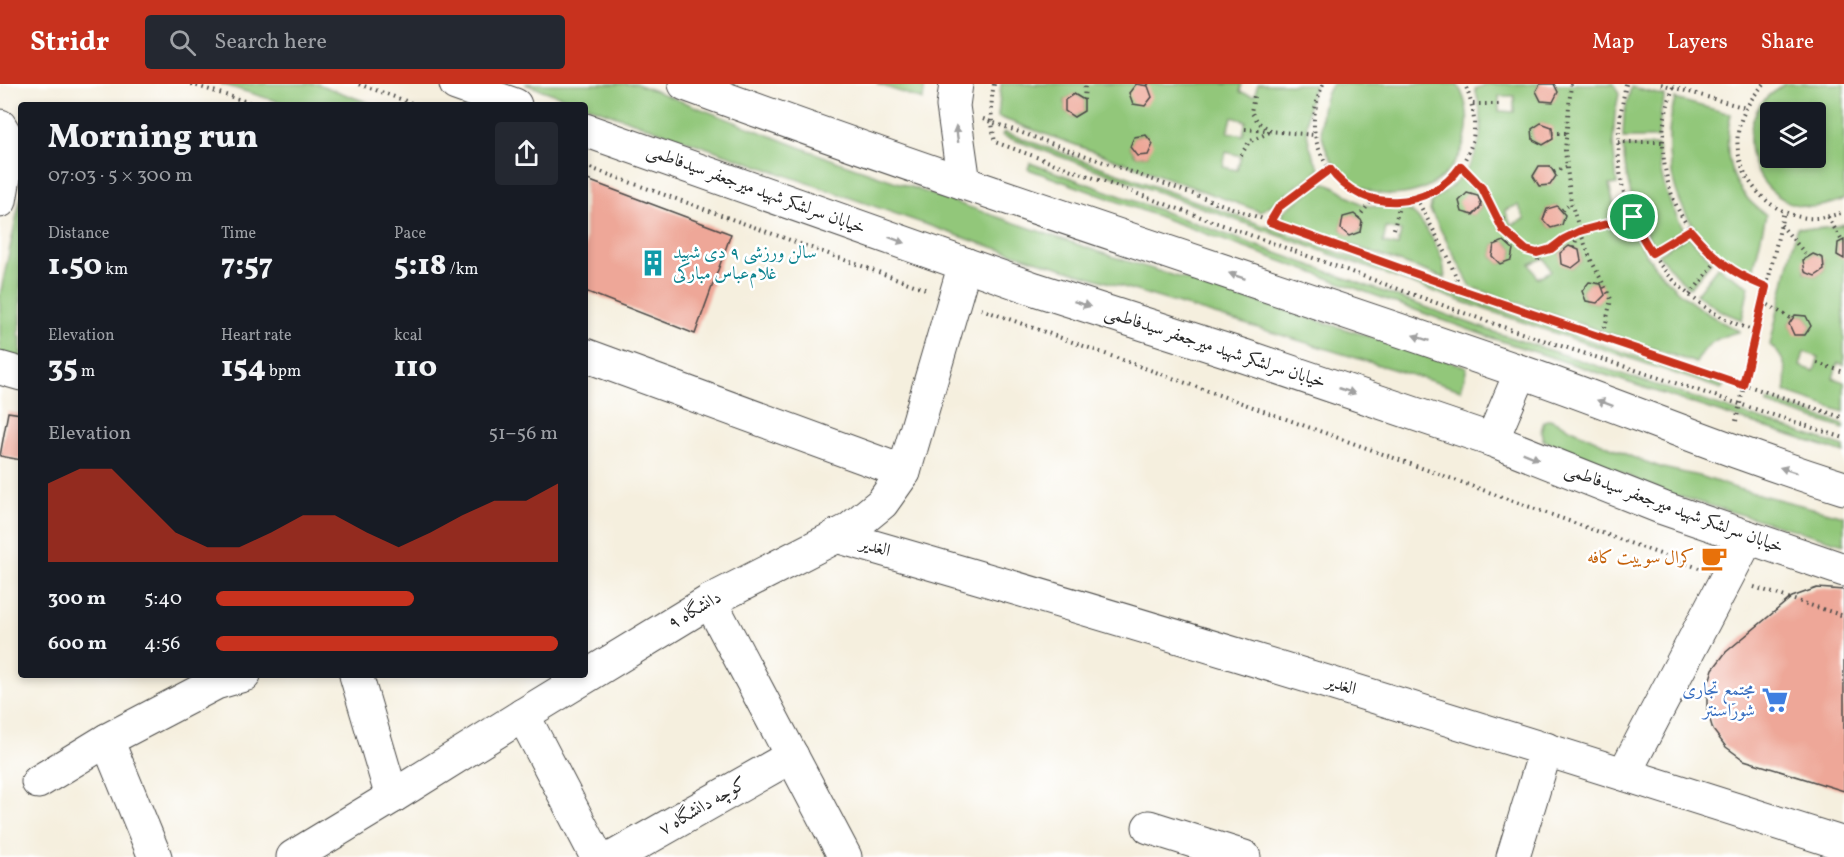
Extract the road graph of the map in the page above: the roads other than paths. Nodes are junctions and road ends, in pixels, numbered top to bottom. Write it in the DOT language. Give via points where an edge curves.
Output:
graph roads {
  1 [pos="456,84"];
  2 [pos="956,84"];
  3 [pos="708,87"];
  4 [pos="507,102"];
  5 [pos="0,126"];
  6 [pos="588,131"];
  7 [pos="964,183"];
  8 [pos="0,201"];
  9 [pos="965,264"];
  10 [pos="588,356"];
  11 [pos="0,368"];
  12 [pos="1521,372"];
  13 [pos="18,373"];
  14 [pos="1492,440"];
  15 [pos="904,472"];
  16 [pos="1844,488"];
  17 [pos="836,536"];
  18 [pos="1748,537"];
  19 [pos="1844,570"];
  20 [pos="710,602"];
  21 [pos="588,676"];
  22 [pos="232,678"];
  23 [pos="357,678"];
  24 [pos="584,678"];
  25 [pos="523,715"];
  26 [pos="107,740"];
  27 [pos="1546,749"];
  28 [pos="792,756"];
  29 [pos="1624,774"];
  30 [pos="38,782"];
  31 [pos="393,797"];
  32 [pos="1149,827"];
  33 [pos="1844,844"];
  34 [pos="156,857"];
  35 [pos="293,857"];
  36 [pos="597,857"];
  37 [pos="614,857"];
  38 [pos="845,857"];
  39 [pos="1244,857"];
  40 [pos="1513,857"];
  1 -- 4 [label="street"];
  7 -- 2 [label="street, one-way" via="954,106"];
  3 -- 7 [label="street"];
  5 -- 8 [label="street" via="10,144"];
  6 -- 9 [label="street, خیابان سرلشکر شهید میرجعفر سیدفاطمی, one-way"];
  12 -- 7 [label="street, one-way"];
  9 -- 14 [label="street, خیابان سرلشکر شهید میرجعفر سیدفاطمی, one-way"];
  9 -- 15 [label="street, دانشگاه ۹"];
  10 -- 15 [label="street"];
  11 -- 13 [label="street"];
  12 -- 14 [label="street"];
  16 -- 12 [label="street, one-way"];
  14 -- 18 [label="street, خیابان سرلشکر شهید میرجعفر سیدفاطمی, one-way"];
  15 -- 17 [label="street, دانشگاه ۹" via="882,503"];
  17 -- 20 [label="street, دانشگاه ۹"];
  17 -- 27 [label="street, الغدیر"];
  18 -- 19 [label="street, خیابان سرلشکر شهید میرجعفر سیدفاطمی"];
  18 -- 29 [label="street"];
  20 -- 21 [label="street, دانشگاه ۹"];
  20 -- 28 [label="street"];
  22 -- 26 [label="street" via="216,682"];
  23 -- 31 [label="street"];
  24 -- 25 [label="street, دانشگاه ۹"];
  25 -- 31 [label="street, دانشگاه ۹"];
  25 -- 36 [label="street"];
  26 -- 30 [label="street"];
  26 -- 34 [label="street"];
  27 -- 29 [label="street, الغدیر"];
  27 -- 40 [label="street"];
  28 -- 37 [label="street, کوچه دانشگاه ۷"];
  28 -- 38 [label="street"];
  29 -- 33 [label="street, الغدیر"];
  31 -- 35 [label="street, دانشگاه ۹"];
  32 -- 39 [label="street"];
}
